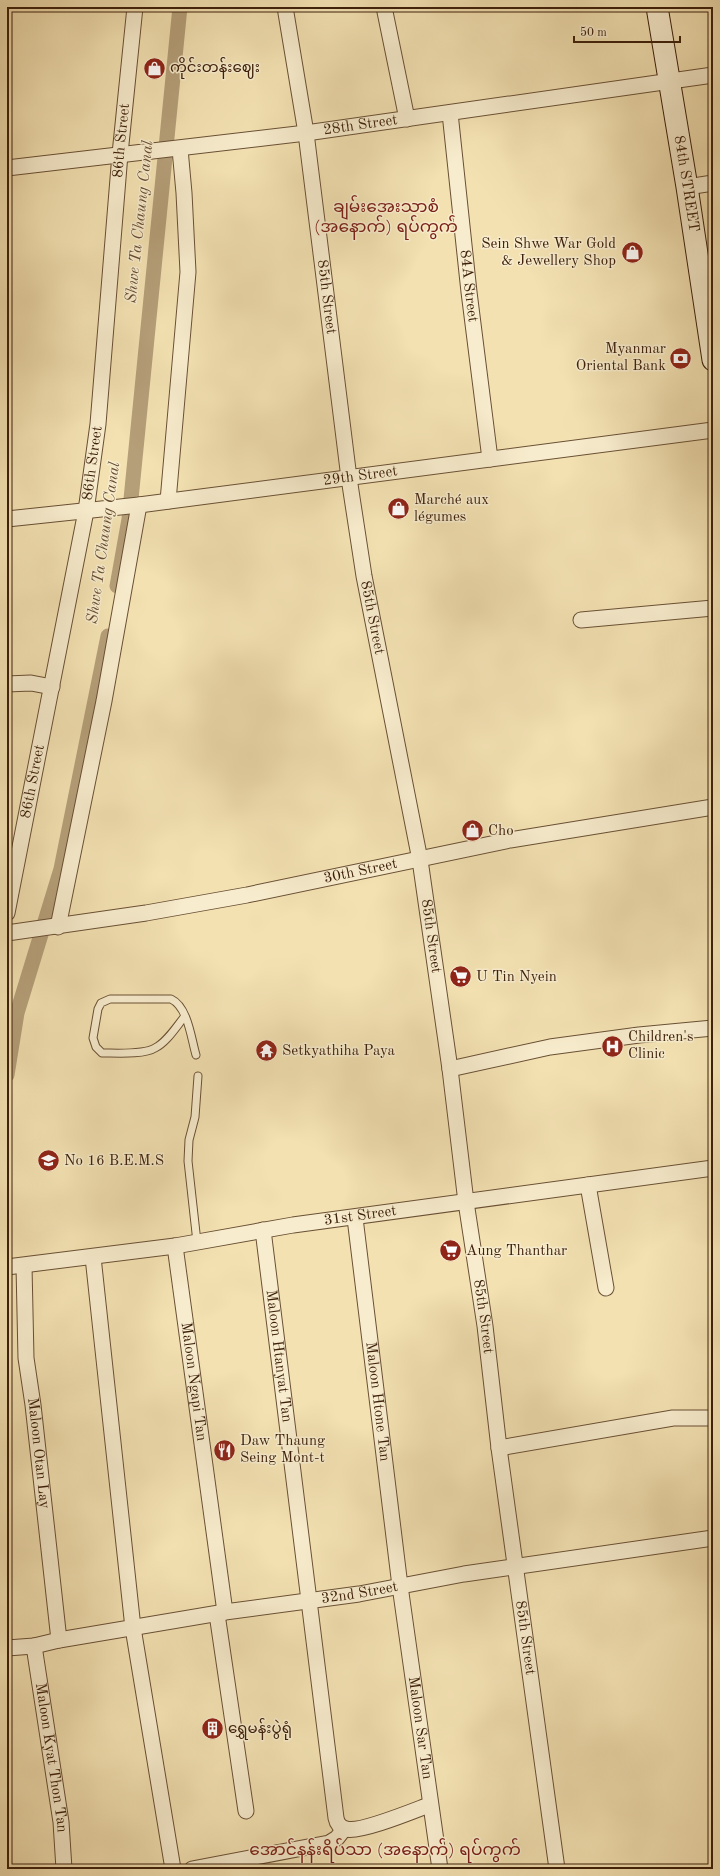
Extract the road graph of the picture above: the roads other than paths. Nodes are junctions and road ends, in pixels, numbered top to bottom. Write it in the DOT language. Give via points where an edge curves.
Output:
graph roads {
  1 [pos="135,7"];
  2 [pos="285,7"];
  3 [pos="384,7"];
  4 [pos="657,7"];
  5 [pos="713,75"];
  6 [pos="669,82"];
  7 [pos="450,113"];
  8 [pos="407,119"];
  9 [pos="306,133"];
  10 [pos="173,150"];
  11 [pos="120,154"];
  12 [pos="7,168"];
  13 [pos="713,183"];
  14 [pos="687,187"];
  15 [pos="713,360"];
  16 [pos="713,430"];
  17 [pos="490,459"];
  18 [pos="349,478"];
  19 [pos="168,501"];
  20 [pos="138,505"];
  21 [pos="86,511"];
  22 [pos="7,519"];
  23 [pos="713,608"];
  24 [pos="581,620"];
  25 [pos="7,684"];
  26 [pos="52,687"];
  27 [pos="713,807"];
  28 [pos="420,860"];
  29 [pos="11,873"];
  30 [pos="7,913"];
  31 [pos="54,927"];
  32 [pos="11,933"];
  33 [pos="185,1016"];
  34 [pos="713,1028"];
  35 [pos="196,1055"];
  36 [pos="450,1069"];
  37 [pos="198,1076"];
  38 [pos="713,1168"];
  39 [pos="588,1185"];
  40 [pos="466,1202"];
  41 [pos="355,1218"];
  42 [pos="263,1230"];
  43 [pos="197,1242"];
  44 [pos="176,1246"];
  45 [pos="93,1257"];
  46 [pos="24,1266"];
  47 [pos="7,1267"];
  48 [pos="606,1288"];
  49 [pos="713,1418"];
  50 [pos="499,1448"];
  51 [pos="713,1538"];
  52 [pos="515,1567"];
  53 [pos="400,1586"];
  54 [pos="310,1602"];
  55 [pos="221,1613"];
  56 [pos="133,1628"];
  57 [pos="59,1640"];
  58 [pos="34,1646"];
  59 [pos="7,1648"];
  60 [pos="429,1805"];
  61 [pos="246,1811"];
  62 [pos="344,1829"];
  63 [pos="64,1869"];
  64 [pos="173,1869"];
  65 [pos="192,1869"];
  66 [pos="440,1869"];
  67 [pos="557,1869"];
  1 -- 11 [label="street, 86th Street"];
  2 -- 9 [label="street, 85th Street"];
  3 -- 8 [label="street"];
  4 -- 6 [label="main road, 84th STREET"];
  5 -- 6 [label="street, 28th Street"];
  6 -- 7 [label="street, 28th Street"];
  6 -- 14 [label="main road, 84th STREET"];
  7 -- 8 [label="street, 28th Street"];
  7 -- 17 [label="street, 84A Street"];
  8 -- 9 [label="street, 28th Street"];
  9 -- 10 [label="street, 28th Street"];
  9 -- 18 [label="street, 85th Street"];
  10 -- 11 [label="street, 28th Street"];
  10 -- 19 [label="street" via="184,193 188,279"];
  11 -- 12 [label="street, 28th Street"];
  11 -- 21 [label="street, 86th Street" via="98,424"];
  13 -- 14 [label="street"];
  14 -- 15 [label="main road, 84th STREET"];
  16 -- 17 [label="street, 29th Street"];
  17 -- 18 [label="street, 29th Street"];
  18 -- 19 [label="street, 29th Street"];
  18 -- 28 [label="street, 85th Street" via="364,576"];
  19 -- 20 [label="street, 29th Street"];
  20 -- 21 [label="street, 29th Street"];
  20 -- 31 [label="street" via="104,701"];
  21 -- 22 [label="street, 29th Street"];
  21 -- 26 [label="street, 86th Street"];
  23 -- 24 [label="street"];
  25 -- 26 [label="street" via="31,683"];
  26 -- 29 [label="street, 86th Street"];
  27 -- 28 [label="street, 30th Street" via="463,848"];
  28 -- 31 [label="street, 30th Street" via="240,896"];
  28 -- 36 [label="street, 85th Street"];
  29 -- 30 [label="street, 86th Street"];
  31 -- 32 [label="street, 30th Street"];
  33 -- 33 [label="lane" via="155,1049 102,1053 92,1038 98,1009 101,1003 110,999 171,998 177,1002"];
  33 -- 35 [label="lane"];
  34 -- 36 [label="street" via="550,1047"];
  36 -- 40 [label="street, 85th Street"];
  37 -- 43 [label="lane" via="188,1161"];
  38 -- 39 [label="street, 31st Street"];
  39 -- 40 [label="street, 31st Street"];
  39 -- 48 [label="street"];
  40 -- 41 [label="street, 31st Street"];
  40 -- 50 [label="street, 85th Street" via="485,1326"];
  41 -- 42 [label="street, 31st Street"];
  41 -- 53 [label="street, Maloon Htone Tan"];
  42 -- 43 [label="street, 31st Street"];
  42 -- 54 [label="street, Maloon Htanyat Tan"];
  43 -- 44 [label="street, 31st Street"];
  44 -- 45 [label="street, 31st Street"];
  44 -- 55 [label="street, Maloon Ngapi Tan"];
  45 -- 46 [label="street, 31st Street"];
  45 -- 56 [label="street"];
  46 -- 47 [label="street, 31st Street"];
  46 -- 57 [label="street, Maloon Otan Lay" via="26,1358 34,1405"];
  49 -- 50 [label="street" via="673,1418"];
  50 -- 52 [label="street, 85th Street"];
  51 -- 52 [label="street, 32nd Street"];
  52 -- 53 [label="street, 32nd Street"];
  52 -- 67 [label="street, 85th Street"];
  53 -- 54 [label="street, 32nd Street"];
  53 -- 60 [label="street, Maloon Sar Tan"];
  54 -- 55 [label="street, 32nd Street"];
  54 -- 62 [label="street, Maloon Htanyat Tan" via="336,1818"];
  55 -- 56 [label="street, 32nd Street"];
  55 -- 61 [label="street, Maloon Ngapi Tan"];
  56 -- 57 [label="street, 32nd Street"];
  56 -- 64 [label="street"];
  57 -- 58 [label="street, 32nd Street"];
  58 -- 59 [label="street, 32nd Street"];
  58 -- 63 [label="street, Maloon Kyat Thon Tan" via="61,1822"];
  60 -- 62 [label="street" via="360,1829"];
  60 -- 66 [label="street, Maloon Sar Tan"];
  62 -- 65 [label="street" via="329,1843"];
}
